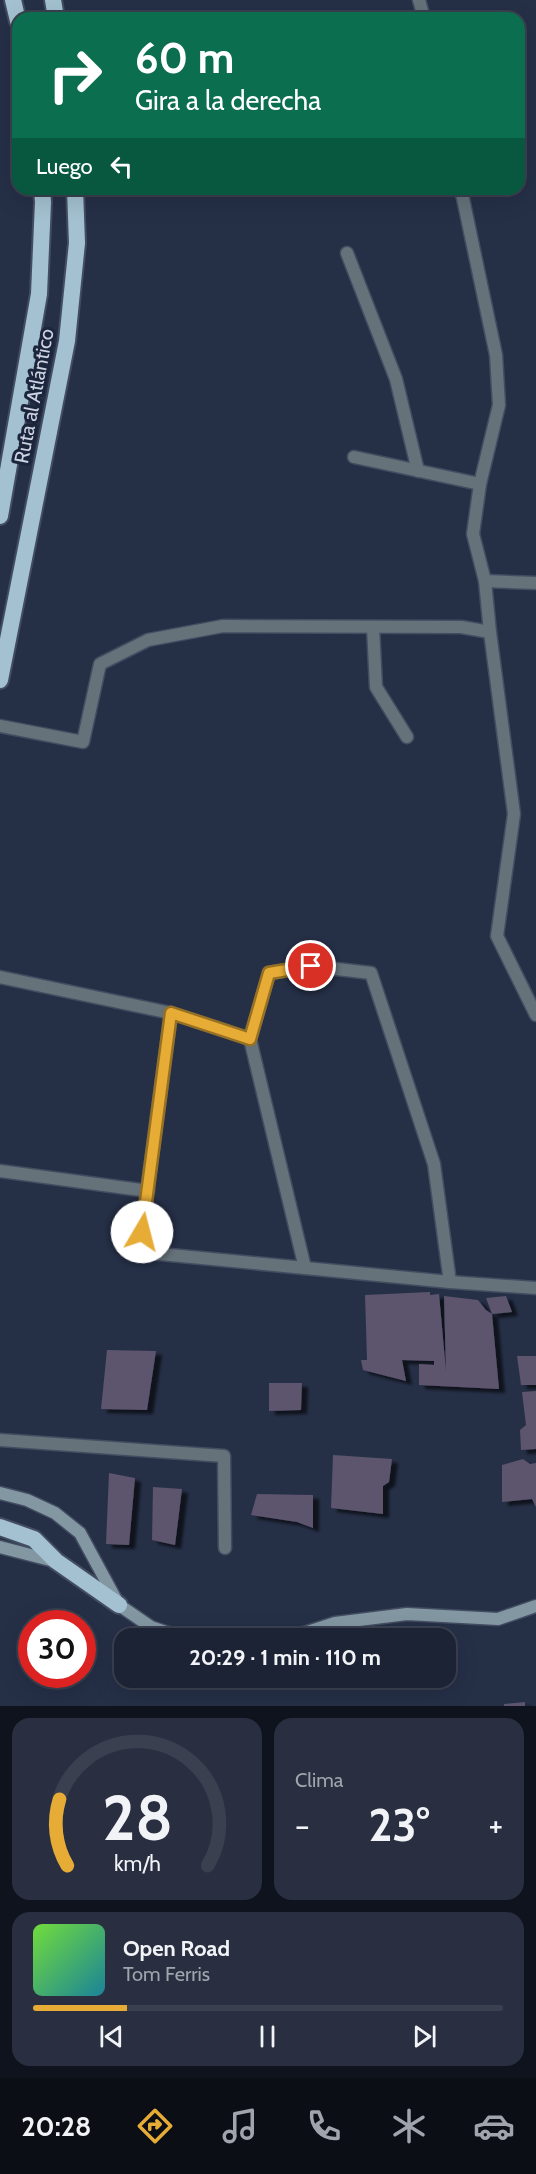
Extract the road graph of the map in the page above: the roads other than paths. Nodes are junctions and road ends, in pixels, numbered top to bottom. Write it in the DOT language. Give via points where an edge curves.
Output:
graph roads {
  1 [pos="42,195"];
  2 [pos="75,195"];
  3 [pos="462,195"];
  4 [pos="347,253"];
  5 [pos="354,457"];
  6 [pos="418,471"];
  7 [pos="480,484"];
  8 [pos="0,516"];
  9 [pos="485,581"];
  10 [pos="536,583"];
  11 [pos="373,627"];
  12 [pos="490,632"];
  13 [pos="0,680"];
  14 [pos="0,726"];
  15 [pos="406,737"];
  16 [pos="0,977"];
  17 [pos="171,1013"];
  18 [pos="536,1015"];
  19 [pos="250,1039"];
  20 [pos="0,1171"];
  21 [pos="148,1191"];
  22 [pos="305,1268"];
  23 [pos="450,1282"];
  24 [pos="536,1288"];
  25 [pos="0,1440"];
  26 [pos="0,1493"];
  27 [pos="0,1527"];
  28 [pos="0,1547"];
  29 [pos="225,1548"];
  30 [pos="56,1561"];
  31 [pos="119,1605"];
  32 [pos="536,1606"];
  33 [pos="154,1628"];
  34 [pos="320,1628"];
  1 -- 8 [label="highway, Ruta al Atlántico" via="39,294"];
  2 -- 13 [label="highway, Ruta al Atlántico" via="77,243 67,341"];
  3 -- 7 [label="street" via="496,355 499,405"];
  4 -- 6 [label="street" via="396,379"];
  5 -- 6 [label="street"];
  6 -- 7 [label="street"];
  7 -- 9 [label="street" via="472,534"];
  9 -- 10 [label="street"];
  9 -- 12 [label="street"];
  11 -- 12 [label="street" via="461,627"];
  11 -- 14 [label="street" via="223,626 148,640 100,664 82,741"];
  11 -- 15 [label="street" via="376,687"];
  12 -- 18 [label="street" via="514,814 496,936"];
  16 -- 17 [label="street"];
  17 -- 19 [label="street"];
  17 -- 21 [label="street"];
  19 -- 22 [label="street"];
  19 -- 23 [label="street" via="269,973 311,966 371,973 434,1164"];
  20 -- 21 [label="street"];
  21 -- 22 [label="street" via="139,1252"];
  22 -- 23 [label="street"];
  23 -- 24 [label="street"];
  25 -- 29 [label="street" via="224,1456"];
  26 -- 31 [label="main road" via="55,1513 80,1533"];
  27 -- 30 [label="highway" via="34,1539"];
  28 -- 30 [label="main road"];
  30 -- 31 [label="highway"];
  31 -- 33 [label="main road"];
  32 -- 34 [label="main road" via="498,1619 407,1614"];
}
